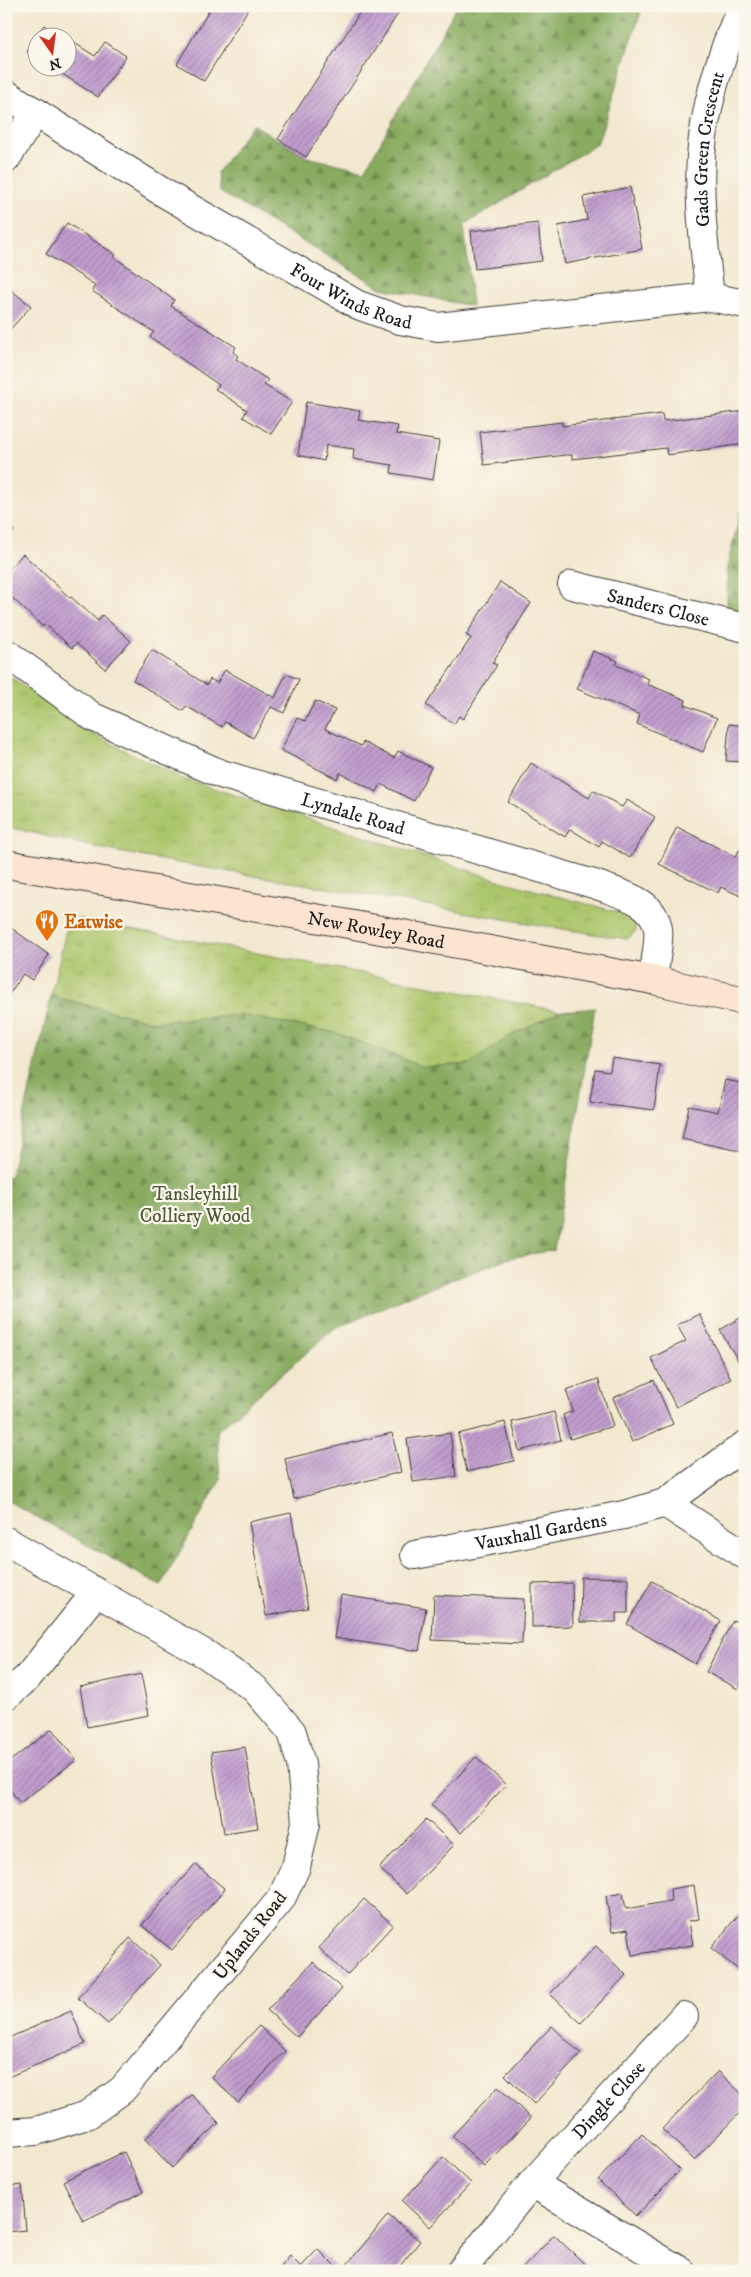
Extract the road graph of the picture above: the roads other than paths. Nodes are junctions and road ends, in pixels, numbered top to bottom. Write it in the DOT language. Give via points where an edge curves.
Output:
graph roads {
  1 [pos="742,11"];
  2 [pos="6,94"];
  3 [pos="36,112"];
  4 [pos="6,159"];
  5 [pos="710,297"];
  6 [pos="745,304"];
  7 [pos="572,585"];
  8 [pos="745,628"];
  9 [pos="6,653"];
  10 [pos="6,864"];
  11 [pos="653,980"];
  12 [pos="745,1001"];
  13 [pos="745,1445"];
  14 [pos="665,1503"];
  15 [pos="6,1541"];
  16 [pos="415,1555"];
  17 [pos="745,1555"];
  18 [pos="96,1592"];
  19 [pos="6,1696"];
  20 [pos="684,2016"];
  21 [pos="6,2133"];
  22 [pos="532,2183"];
  23 [pos="461,2271"];
  24 [pos="681,2271"];
  1 -- 5 [label="street, Gads Green Crescent" via="716,75 707,108 701,157 701,206"];
  2 -- 3 [label="street, Four Winds Road"];
  3 -- 4 [label="street"];
  3 -- 5 [label="street, Four Winds Road" via="164,193 358,305 400,320 438,327"];
  5 -- 6 [label="street, Four Winds Road"];
  7 -- 8 [label="street, Sanders Close"];
  9 -- 11 [label="street, Lyndale Road" via="93,717 221,774 597,885 640,902 652,914 658,930"];
  10 -- 11 [label="main road, New Rowley Road"];
  11 -- 12 [label="main road, New Rowley Road"];
  13 -- 14 [label="street, Vauxhall Gardens"];
  14 -- 16 [label="street, Vauxhall Gardens" via="624,1515"];
  14 -- 17 [label="street"];
  15 -- 18 [label="street, Uplands Road"];
  18 -- 19 [label="street" via="27,1678"];
  18 -- 21 [label="street, Uplands Road" via="207,1655 255,1689 292,1732 301,1764 306,1823 296,1867 282,1899 122,2090 86,2115 36,2131"];
  20 -- 22 [label="street, Dingle Close"];
  22 -- 23 [label="street, Dingle Close"];
  22 -- 24 [label="street"];
}
